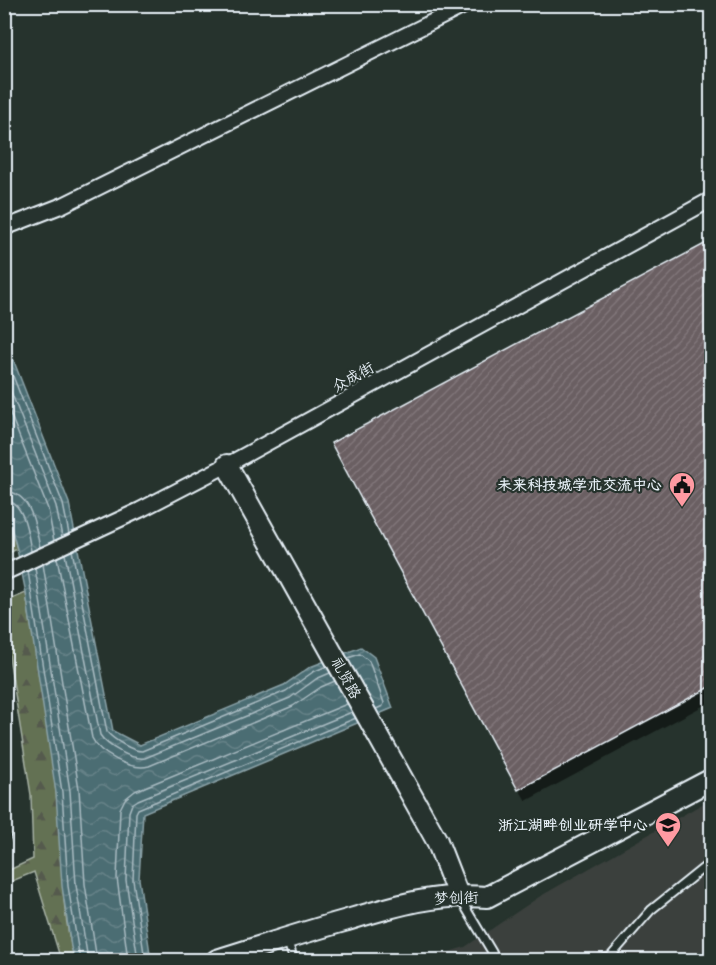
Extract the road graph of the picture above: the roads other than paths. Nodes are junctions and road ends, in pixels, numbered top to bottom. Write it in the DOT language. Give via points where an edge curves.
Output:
graph roads {
  1 [pos="468,4"];
  2 [pos="711,200"];
  3 [pos="4,228"];
  4 [pos="227,465"];
  5 [pos="9,571"];
  6 [pos="711,779"];
  7 [pos="4,830"];
  8 [pos="4,841"];
  9 [pos="711,861"];
  10 [pos="458,895"];
  11 [pos="286,937"];
  12 [pos="611,959"];
  13 [pos="217,960"];
  14 [pos="294,960"];
  15 [pos="495,960"];
  16 [pos="600,960"];
  1 -- 3 [label="street" via="63,205"];
  2 -- 4 [label="street, 众成街"];
  4 -- 5 [label="street, 众成街"];
  4 -- 10 [label="street, 礼贤路" via="437,841"];
  6 -- 10 [label="street, 梦创街" via="487,897"];
  7 -- 8 [label="lane"];
  9 -- 12 [label="lane" via="651,910"];
  10 -- 11 [label="street, 梦创街" via="406,902"];
  10 -- 15 [label="lane"];
  11 -- 13 [label="street, 梦创街"];
  11 -- 14 [label="lane"];
  12 -- 16 [label="lane"];
}
